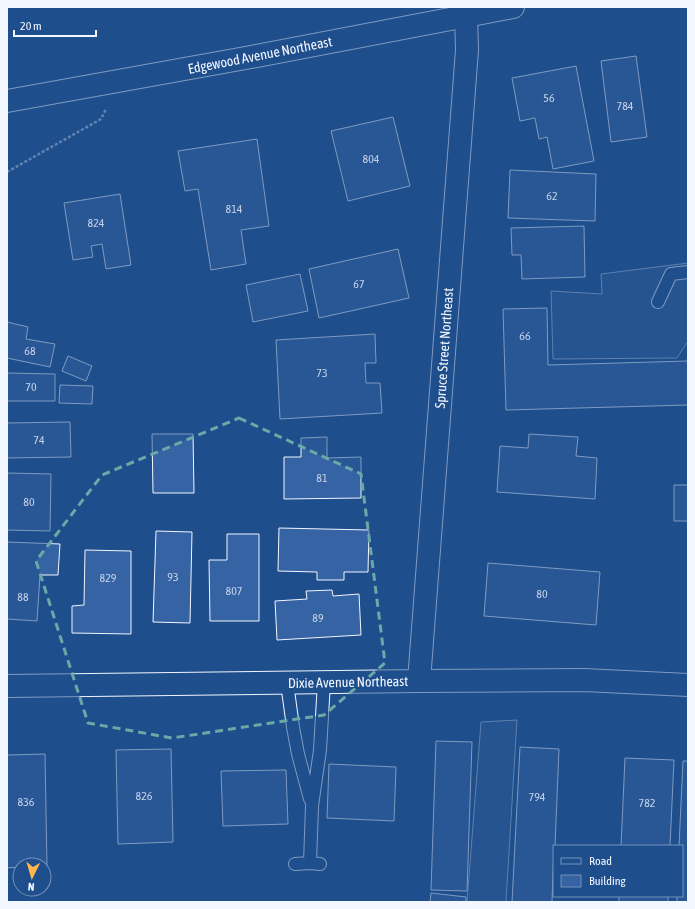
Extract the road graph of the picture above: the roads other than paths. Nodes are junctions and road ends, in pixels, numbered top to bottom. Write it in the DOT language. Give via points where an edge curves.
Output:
graph roads {
  1 [pos="513,7"];
  2 [pos="466,15"];
  3 [pos="7,101"];
  4 [pos="688,272"];
  5 [pos="658,302"];
  6 [pos="419,681"];
  7 [pos="324,682"];
  8 [pos="287,683"];
  9 [pos="688,685"];
  10 [pos="7,686"];
  11 [pos="312,806"];
  12 [pos="295,864"];
  1 -- 2 [label="street, Edgewood Avenue Northeast"];
  2 -- 3 [label="street, Edgewood Avenue Northeast"];
  2 -- 6 [label="street, Spruce Street Northeast" via="467,50"];
  4 -- 5 [label="lane" via="671,274"];
  6 -- 7 [label="street, Dixie Avenue Northeast"];
  6 -- 9 [label="street, Dixie Avenue Northeast" via="584,680"];
  7 -- 8 [label="street, Dixie Avenue Northeast"];
  7 -- 11 [label="lane" via="320,750"];
  8 -- 10 [label="street, Dixie Avenue Northeast"];
  8 -- 11 [label="lane" via="298,754"];
  11 -- 12 [label="lane" via="315,864"];
}
